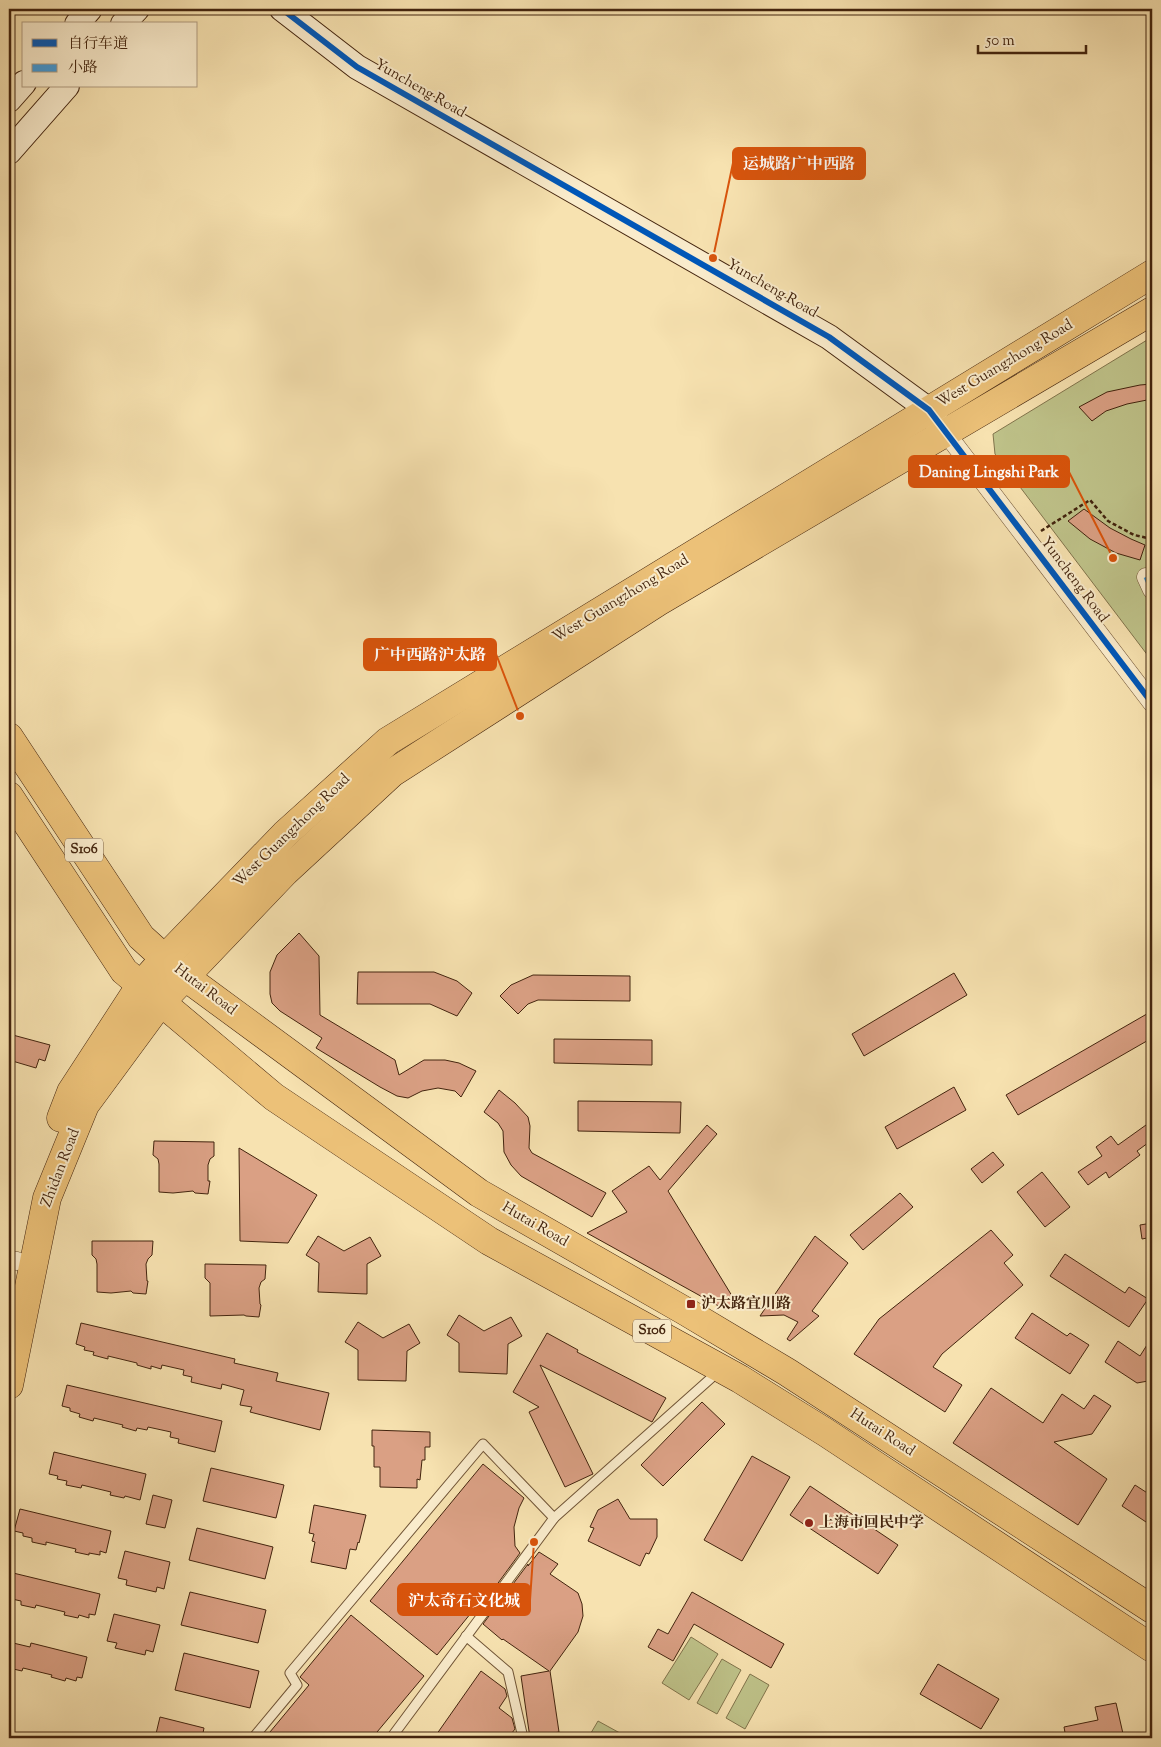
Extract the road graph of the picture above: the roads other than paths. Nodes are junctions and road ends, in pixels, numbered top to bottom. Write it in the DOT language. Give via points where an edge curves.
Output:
graph roads {
  1 [pos="90,9"];
  2 [pos="137,9"];
  3 [pos="282,9"];
  4 [pos="79,22"];
  5 [pos="125,22"];
  6 [pos="22,85"];
  7 [pos="65,88"];
  8 [pos="9,100"];
  9 [pos="9,152"];
  10 [pos="1152,274"];
  11 [pos="1152,310"];
  12 [pos="929,410"];
  13 [pos="946,433"];
  14 [pos="1152,703"];
  15 [pos="9,737"];
  16 [pos="9,796"];
  17 [pos="174,967"];
  18 [pos="150,995"];
  19 [pos="13,1260"];
  20 [pos="9,1301"];
  21 [pos="721,1369"];
  22 [pos="9,1385"];
  23 [pos="554,1518"];
  24 [pos="1152,1609"];
  25 [pos="466,1636"];
  26 [pos="1152,1648"];
  27 [pos="253,1738"];
  28 [pos="391,1738"];
  29 [pos="523,1738"];
  1 -- 4 [label="street"];
  2 -- 5 [label="street"];
  3 -- 12 [label="street, Yuncheng Road" via="357,67 829,337"];
  6 -- 8 [label="street"];
  7 -- 9 [label="street"];
  10 -- 12 [label="main road, West Guangzhong Road"];
  11 -- 13 [label="main road, West Guangzhong Road"];
  12 -- 13 [label="street, Yuncheng Road"];
  12 -- 17 [label="main road, West Guangzhong Road" via="388,742 285,834"];
  13 -- 14 [label="street, Yuncheng Road"];
  13 -- 17 [label="main road, West Guangzhong Road" via="658,602 392,773 285,872"];
  15 -- 17 [label="main road, Hutai Road / S106" via="141,937"];
  16 -- 18 [label="main road, Hutai Road / S106" via="124,971"];
  17 -- 18 [label="main road, West Guangzhong Road"];
  17 -- 24 [label="main road, Hutai Road / S106" via="479,1193 787,1372"];
  18 -- 19 [label="main road, Zhidan Road" via="71,1092 30,1195"];
  18 -- 21 [label="main road, Hutai Road / S106" via="274,1097 489,1241"];
  18 -- 22 [label="main road, Zhidan Road" via="85,1105 47,1198"];
  19 -- 20 [label="main road, Zhidan Road"];
  21 -- 23 [label="lane"];
  21 -- 26 [label="main road, Hutai Road / S106" via="825,1432"];
  23 -- 25 [label="lane"];
  23 -- 27 [label="lane" via="483,1444 290,1673 297,1685"];
  25 -- 28 [label="lane"];
  25 -- 29 [label="lane" via="508,1672"];
}
